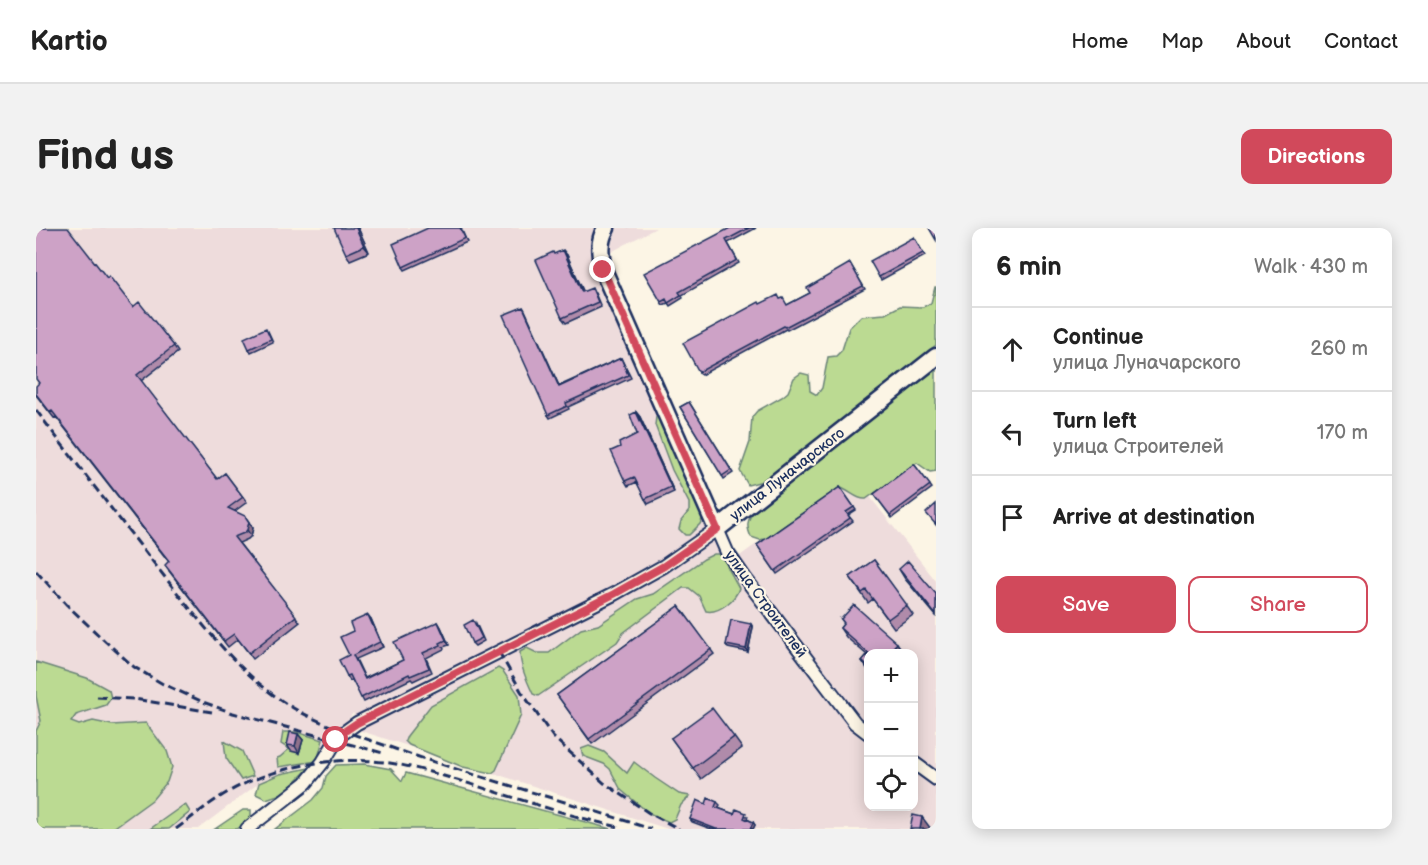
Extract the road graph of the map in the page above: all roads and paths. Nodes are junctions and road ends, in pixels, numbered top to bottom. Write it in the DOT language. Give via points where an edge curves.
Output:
graph roads {
  1 [pos="606,228"];
  2 [pos="936,357"];
  3 [pos="717,529"];
  4 [pos="864,730"];
  5 [pos="918,767"];
  6 [pos="936,779"];
  7 [pos="247,829"];
  1 -- 3 [label="main road, улица Строителей" via="600,246 603,270"];
  2 -- 3 [label="main road, улица Луначарского"];
  3 -- 4 [label="street, улица Строителей" via="727,552 759,597"];
  3 -- 7 [label="street, улица Луначарского" via="664,566 614,594 357,723 339,736 306,783"];
  5 -- 6 [label="street"];
}
